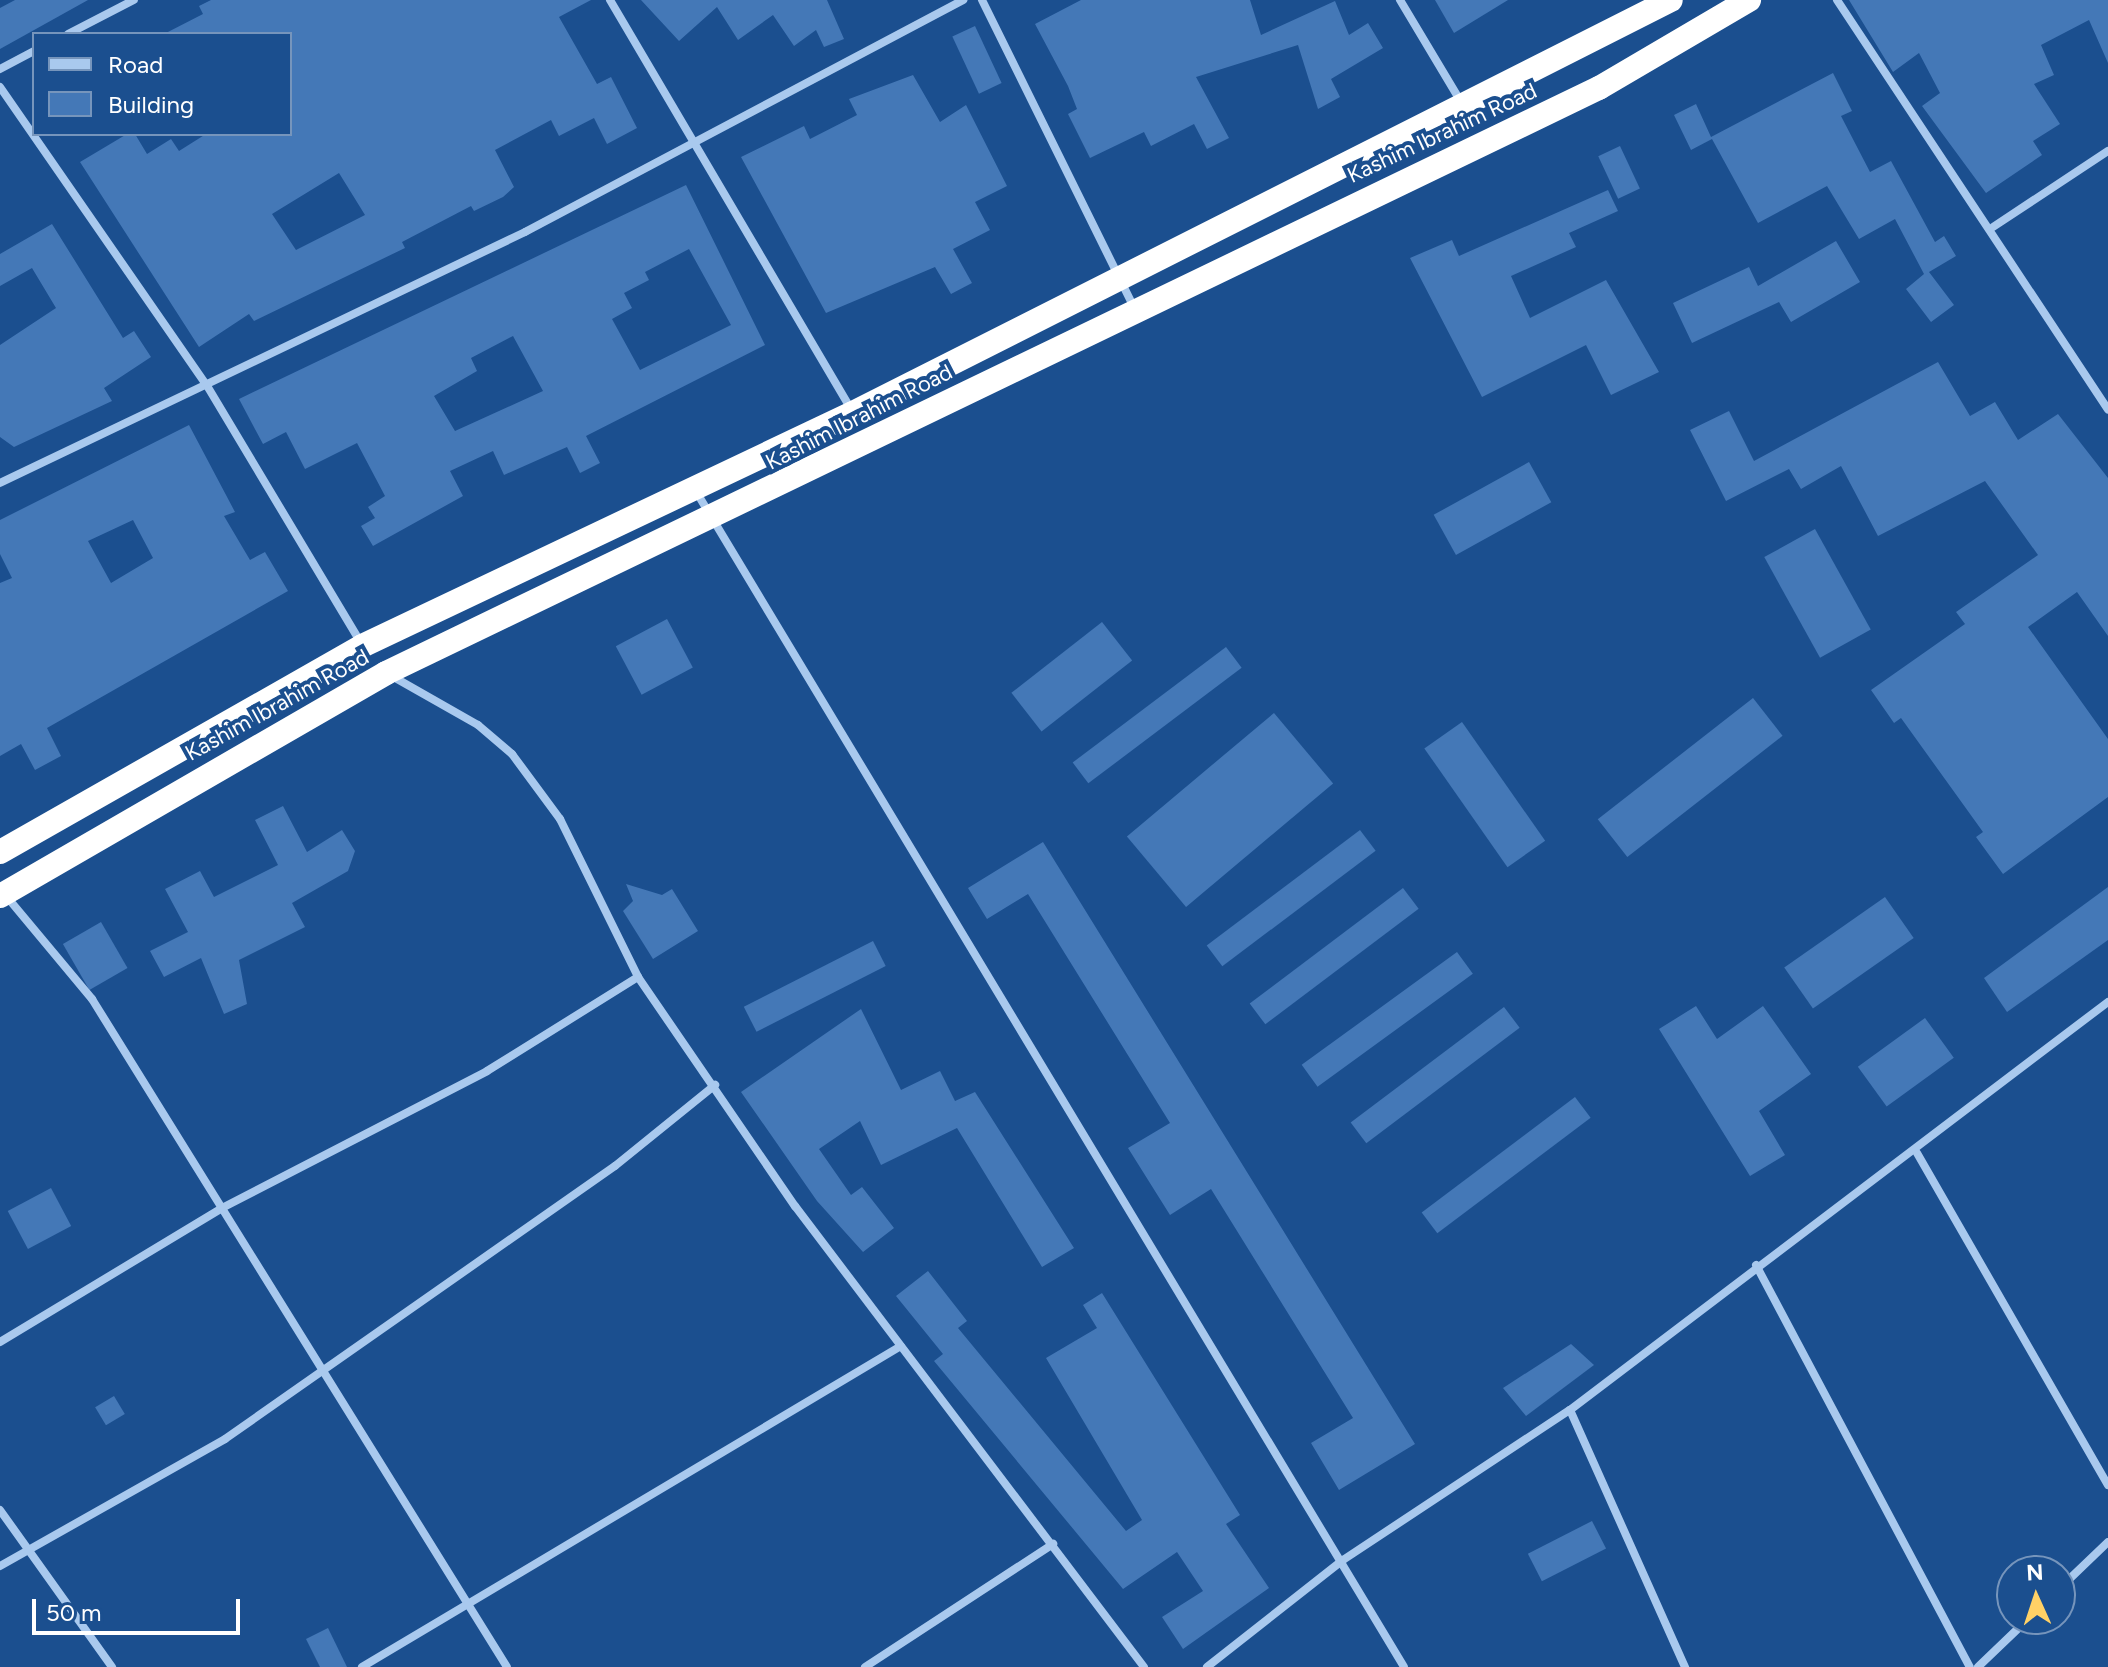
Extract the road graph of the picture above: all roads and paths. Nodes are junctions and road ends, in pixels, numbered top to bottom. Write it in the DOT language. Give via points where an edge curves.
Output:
graph roads {
  1 [pos="134,0"];
  2 [pos="610,0"];
  3 [pos="963,0"];
  4 [pos="982,0"];
  5 [pos="1400,0"];
  6 [pos="1671,0"];
  7 [pos="1749,0"];
  8 [pos="1837,0"];
  9 [pos="72,32"];
  10 [pos="32,52"];
  11 [pos="0,69"];
  12 [pos="0,87"];
  13 [pos="1464,106"];
  14 [pos="32,133"];
  15 [pos="34,136"];
  16 [pos="690,142"];
  17 [pos="2108,151"];
  18 [pos="1993,227"];
  19 [pos="1119,276"];
  20 [pos="1134,309"];
  21 [pos="206,384"];
  22 [pos="2108,410"];
  23 [pos="853,413"];
  24 [pos="0,483"];
  25 [pos="693,487"];
  26 [pos="713,519"];
  27 [pos="362,646"];
  28 [pos="386,673"];
  29 [pos="0,852"];
  30 [pos="2,894"];
  31 [pos="638,977"];
  32 [pos="2108,1002"];
  33 [pos="715,1085"];
  34 [pos="1917,1153"];
  35 [pos="222,1208"];
  36 [pos="1756,1265"];
  37 [pos="0,1342"];
  38 [pos="901,1346"];
  39 [pos="321,1369"];
  40 [pos="1570,1410"];
  41 [pos="2108,1485"];
  42 [pos="0,1510"];
  43 [pos="2108,1542"];
  44 [pos="1053,1544"];
  45 [pos="29,1549"];
  46 [pos="1343,1560"];
  47 [pos="0,1566"];
  48 [pos="2076,1573"];
  49 [pos="464,1605"];
  50 [pos="2011,1635"];
  51 [pos="112,1667"];
  52 [pos="362,1667"];
  53 [pos="507,1667"];
  54 [pos="865,1667"];
  55 [pos="1144,1667"];
  56 [pos="1207,1667"];
  57 [pos="1404,1667"];
  58 [pos="1685,1667"];
  59 [pos="1970,1667"];
  60 [pos="1978,1667"];
  1 -- 9 [label="street"];
  2 -- 16 [label="street"];
  3 -- 16 [label="street"];
  4 -- 19 [label="street"];
  5 -- 13 [label="street"];
  6 -- 13 [label="highway, Kashim Ibrahim Road"];
  7 -- 20 [label="highway, Kashim Ibrahim Road" via="1599,88"];
  8 -- 18 [label="street"];
  10 -- 11 [label="street"];
  12 -- 14 [label="street"];
  13 -- 19 [label="highway, Kashim Ibrahim Road"];
  15 -- 21 [label="street"];
  16 -- 21 [label="street" via="525,232"];
  16 -- 23 [label="street"];
  17 -- 18 [label="street"];
  18 -- 22 [label="street"];
  19 -- 20 [label="street"];
  19 -- 23 [label="highway, Kashim Ibrahim Road"];
  20 -- 26 [label="highway, Kashim Ibrahim Road"];
  21 -- 24 [label="street"];
  21 -- 27 [label="street"];
  23 -- 25 [label="highway, Kashim Ibrahim Road"];
  25 -- 26 [label="street"];
  25 -- 27 [label="highway, Kashim Ibrahim Road"];
  26 -- 28 [label="highway, Kashim Ibrahim Road"];
  26 -- 46 [label="street" via="962,942"];
  27 -- 29 [label="highway, Kashim Ibrahim Road"];
  28 -- 30 [label="highway, Kashim Ibrahim Road"];
  28 -- 31 [label="street" via="478,725 512,754 560,819"];
  30 -- 35 [label="street" via="92,999"];
  31 -- 33 [label="street"];
  31 -- 35 [label="street" via="487,1071"];
  32 -- 34 [label="street"];
  33 -- 38 [label="street"];
  33 -- 39 [label="street" via="615,1166"];
  34 -- 36 [label="street"];
  34 -- 41 [label="street"];
  35 -- 37 [label="street"];
  35 -- 39 [label="street"];
  36 -- 40 [label="street"];
  36 -- 59 [label="street"];
  38 -- 44 [label="street"];
  38 -- 49 [label="street"];
  39 -- 45 [label="street" via="225,1439"];
  39 -- 49 [label="street"];
  40 -- 46 [label="street"];
  40 -- 58 [label="street"];
  42 -- 45 [label="street"];
  43 -- 48 [label="street"];
  44 -- 54 [label="street"];
  44 -- 55 [label="street"];
  45 -- 47 [label="street"];
  45 -- 51 [label="street"];
  46 -- 56 [label="street"];
  46 -- 57 [label="street"];
  49 -- 52 [label="street"];
  49 -- 53 [label="street"];
  50 -- 60 [label="street"];
}
